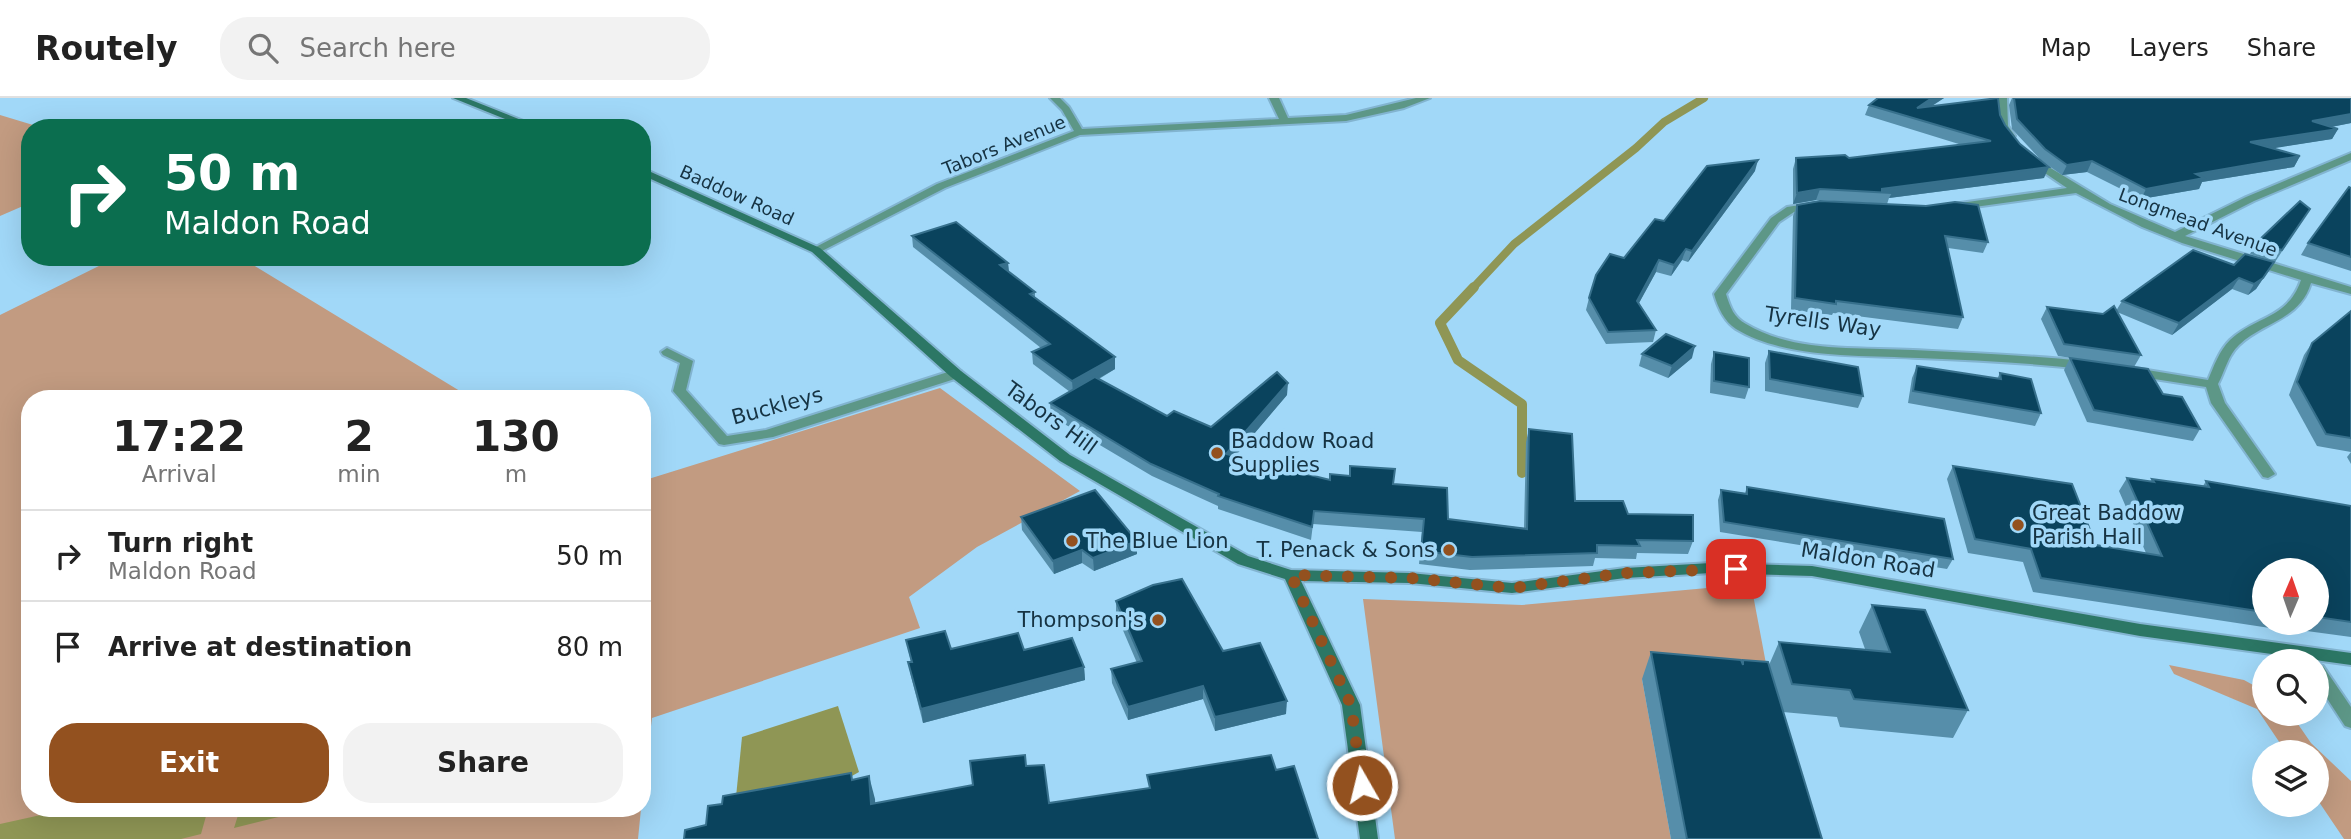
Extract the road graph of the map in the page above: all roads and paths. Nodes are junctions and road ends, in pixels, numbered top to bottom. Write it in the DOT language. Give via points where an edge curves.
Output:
graph roads {
  1 [pos="458,98"];
  2 [pos="1055,98"];
  3 [pos="1274,98"];
  4 [pos="1425,98"];
  5 [pos="2002,98"];
  6 [pos="513,119"];
  7 [pos="1285,122"];
  8 [pos="1079,132"];
  9 [pos="2351,156"];
  10 [pos="651,175"];
  11 [pos="2077,191"];
  12 [pos="1830,206"];
  13 [pos="1935,209"];
  14 [pos="2176,236"];
  15 [pos="816,250"];
  16 [pos="2306,278"];
  17 [pos="2351,291"];
  18 [pos="667,352"];
  19 [pos="2094,366"];
  20 [pos="2120,370"];
  21 [pos="956,374"];
  22 [pos="2211,384"];
  23 [pos="2268,474"];
  24 [pos="1291,575"];
  25 [pos="2254,649"];
  26 [pos="2329,658"];
  27 [pos="2351,659"];
  28 [pos="2329,688"];
  29 [pos="2351,721"];
  30 [pos="1370,839"];
  1 -- 6 [label="street"];
  2 -- 8 [label="street"];
  3 -- 7 [label="street"];
  4 -- 7 [label="street, Tabors Avenue" via="1346,118"];
  5 -- 11 [label="street, Longmead Avenue" via="2003,125 2020,148"];
  7 -- 8 [label="street, Tabors Avenue"];
  8 -- 15 [label="street, Tabors Avenue" via="941,187"];
  9 -- 14 [label="street"];
  10 -- 15 [label="street, Baddow Road"];
  11 -- 13 [label="street"];
  11 -- 14 [label="street, Longmead Avenue"];
  12 -- 19 [label="street, Tyrells Way" via="1791,209 1775,220 1720,294 1725,312 1740,327 1784,342 1842,350"];
  14 -- 16 [label="street, Longmead Avenue"];
  15 -- 21 [label="street, Tabors Hill"];
  16 -- 17 [label="street, Longmead Avenue"];
  16 -- 22 [label="street" via="2291,310 2235,342"];
  18 -- 21 [label="street, Buckleys" via="687,361 679,391 724,441 768,434"];
  20 -- 22 [label="street"];
  21 -- 24 [label="street, Tabors Hill" via="1065,458 1243,560"];
  22 -- 23 [label="street" via="2218,403"];
  24 -- 25 [label="street, Maldon Road" via="1410,578 1512,588 1625,573 1711,568 1812,572"];
  24 -- 30 [label="street" via="1351,705"];
  26 -- 27 [label="street, Maldon Road"];
  28 -- 29 [label="street"];
}
